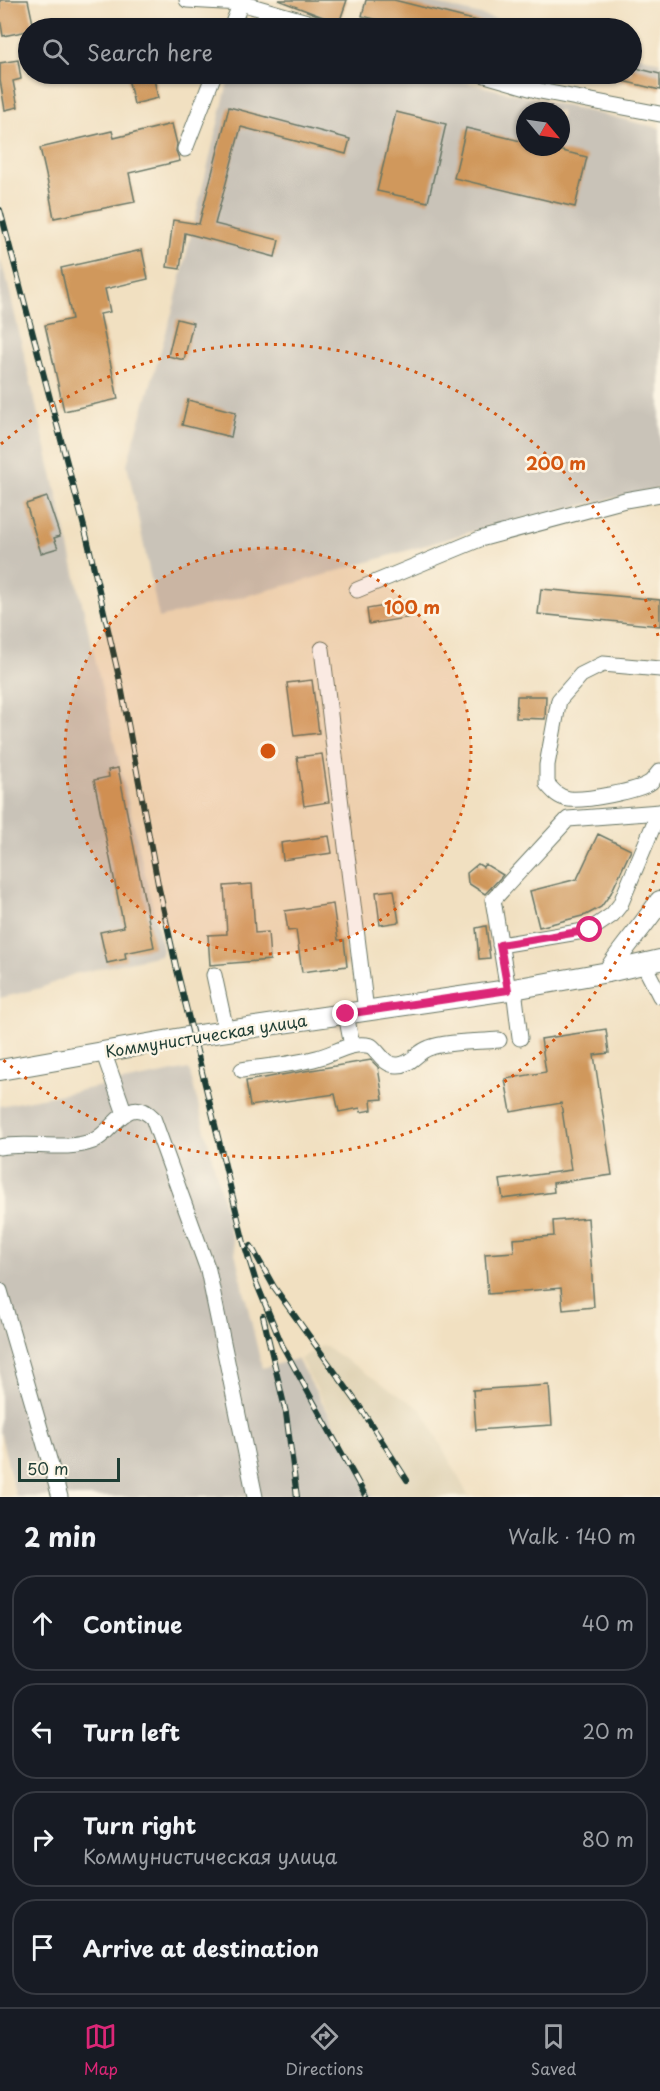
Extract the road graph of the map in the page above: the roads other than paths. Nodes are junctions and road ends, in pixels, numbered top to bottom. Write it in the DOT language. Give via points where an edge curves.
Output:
graph roads {
  1 [pos="187,0"];
  2 [pos="240,1"];
  3 [pos="234,18"];
  4 [pos="295,18"];
  5 [pos="210,84"];
  6 [pos="516,84"];
  7 [pos="660,114"];
  8 [pos="185,149"];
  9 [pos="660,494"];
  10 [pos="357,590"];
  11 [pos="322,649"];
  12 [pos="660,669"];
  13 [pos="660,771"];
  14 [pos="660,812"];
  15 [pos="660,902"];
  16 [pos="652,924"];
  17 [pos="500,945"];
  18 [pos="654,961"];
  19 [pos="608,972"];
  20 [pos="214,975"];
  21 [pos="511,989"];
  22 [pos="660,996"];
  23 [pos="366,1011"];
  24 [pos="346,1014"];
  25 [pos="226,1031"];
  26 [pos="520,1038"];
  27 [pos="499,1040"];
  28 [pos="352,1046"];
  29 [pos="103,1051"];
  30 [pos="0,1070"];
  31 [pos="242,1070"];
  32 [pos="125,1114"];
  33 [pos="0,1147"];
  34 [pos="0,1291"];
  35 [pos="60,1497"];
  36 [pos="255,1497"];
  1 -- 2 [label="lane"];
  2 -- 3 [label="lane"];
  2 -- 4 [label="lane"];
  5 -- 8 [label="lane"];
  6 -- 7 [label="lane"];
  9 -- 10 [label="lane" via="480,539"];
  11 -- 23 [label="lane"];
  12 -- 13 [label="lane" via="603,664 581,675 560,700 547,784 557,795 569,799 594,798 651,782"];
  14 -- 17 [label="lane" via="620,905 612,915 590,930"];
  14 -- 17 [label="lane" via="568,819 493,900"];
  15 -- 16 [label="main road"];
  16 -- 18 [label="main road" via="637,937 638,949"];
  16 -- 19 [label="main road" via="619,953"];
  17 -- 21 [label="lane"];
  18 -- 19 [label="main road, Коммунистическая улица"];
  18 -- 22 [label="lane"];
  19 -- 21 [label="main road, Коммунистическая улица"];
  20 -- 25 [label="lane"];
  21 -- 23 [label="main road, Коммунистическая улица"];
  21 -- 26 [label="lane"];
  23 -- 24 [label="main road, Коммунистическая улица"];
  24 -- 25 [label="main road, Коммунистическая улица"];
  24 -- 28 [label="lane"];
  25 -- 29 [label="main road, Коммунистическая улица"];
  27 -- 28 [label="lane" via="430,1047 399,1066 382,1059 371,1046"];
  28 -- 31 [label="lane" via="317,1058"];
  29 -- 30 [label="main road, Коммунистическая улица"];
  29 -- 32 [label="lane"];
  32 -- 33 [label="lane" via="96,1139 85,1143"];
  32 -- 36 [label="lane" via="141,1109 153,1118 208,1270"];
  34 -- 35 [label="lane"];
}
